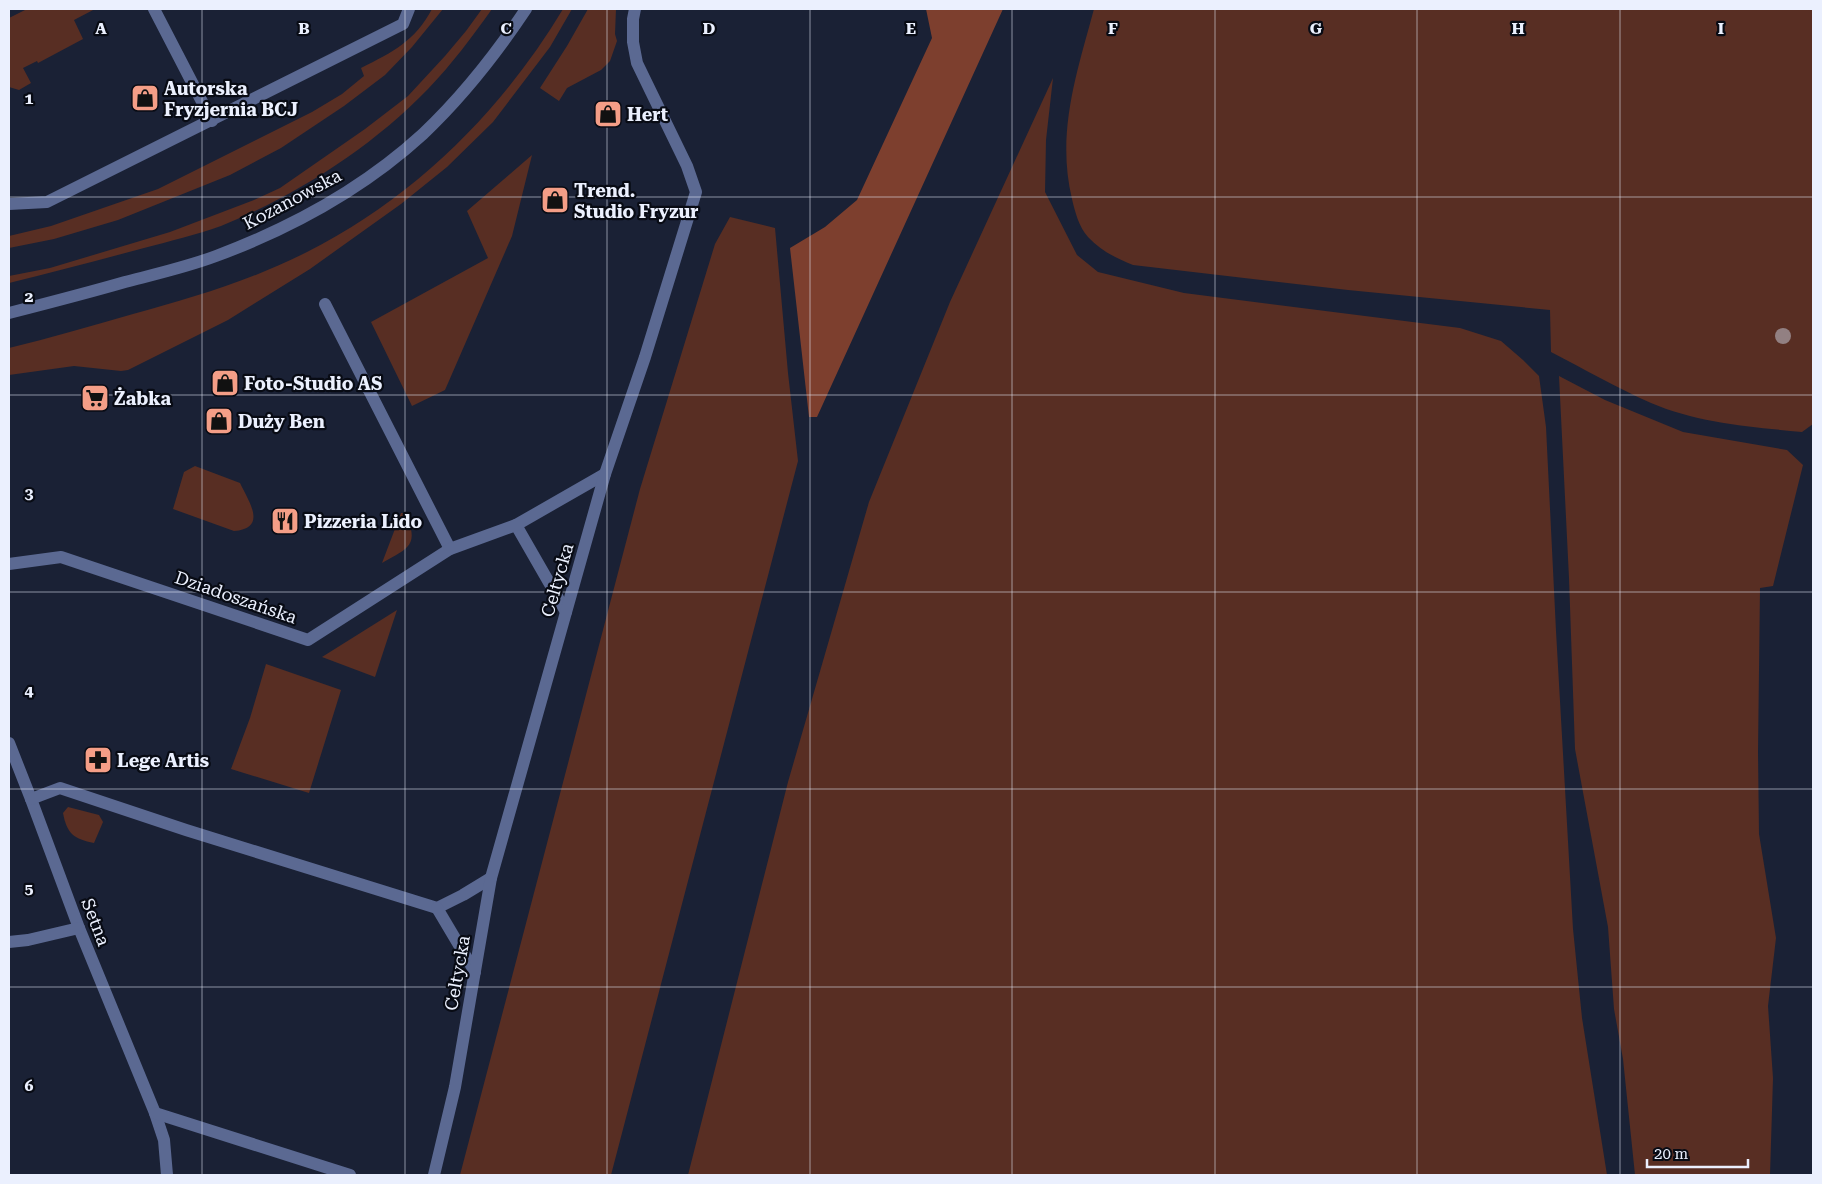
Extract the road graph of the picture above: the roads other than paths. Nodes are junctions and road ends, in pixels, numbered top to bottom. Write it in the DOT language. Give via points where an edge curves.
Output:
graph roads {
  1 [pos="154,9"];
  2 [pos="409,9"];
  3 [pos="526,9"];
  4 [pos="635,9"];
  5 [pos="212,121"];
  6 [pos="9,204"];
  7 [pos="325,304"];
  8 [pos="9,313"];
  9 [pos="605,474"];
  10 [pos="516,525"];
  11 [pos="450,548"];
  12 [pos="9,564"];
  13 [pos="566,612"];
  14 [pos="9,743"];
  15 [pos="32,799"];
  16 [pos="491,878"];
  17 [pos="436,908"];
  18 [pos="78,928"];
  19 [pos="9,942"];
  20 [pos="475,972"];
  21 [pos="155,1113"];
  22 [pos="167,1175"];
  23 [pos="350,1175"];
  24 [pos="434,1175"];
  1 -- 5 [label="street"];
  2 -- 5 [label="street" via="403,24"];
  3 -- 8 [label="street, Kozanowska" via="478,74 423,134 352,188 312,212 266,236 173,270"];
  4 -- 9 [label="street, Celtycka" via="633,42 637,63 687,166 696,192"];
  5 -- 6 [label="street" via="47,202"];
  7 -- 11 [label="street"];
  9 -- 10 [label="street, Dziadoszańska"];
  9 -- 13 [label="street, Celtycka"];
  10 -- 11 [label="street, Dziadoszańska"];
  10 -- 13 [label="street"];
  11 -- 12 [label="street, Dziadoszańska" via="308,640 61,557"];
  13 -- 16 [label="street, Celtycka"];
  14 -- 15 [label="street, Setna"];
  15 -- 17 [label="street" via="60,788"];
  15 -- 18 [label="street, Setna"];
  16 -- 17 [label="street"];
  16 -- 20 [label="street, Celtycka"];
  17 -- 20 [label="street"];
  18 -- 19 [label="street"];
  18 -- 21 [label="street, Setna"];
  20 -- 24 [label="street, Celtycka" via="455,1087"];
  21 -- 22 [label="street, Setna" via="164,1140"];
  21 -- 23 [label="street"];
}
